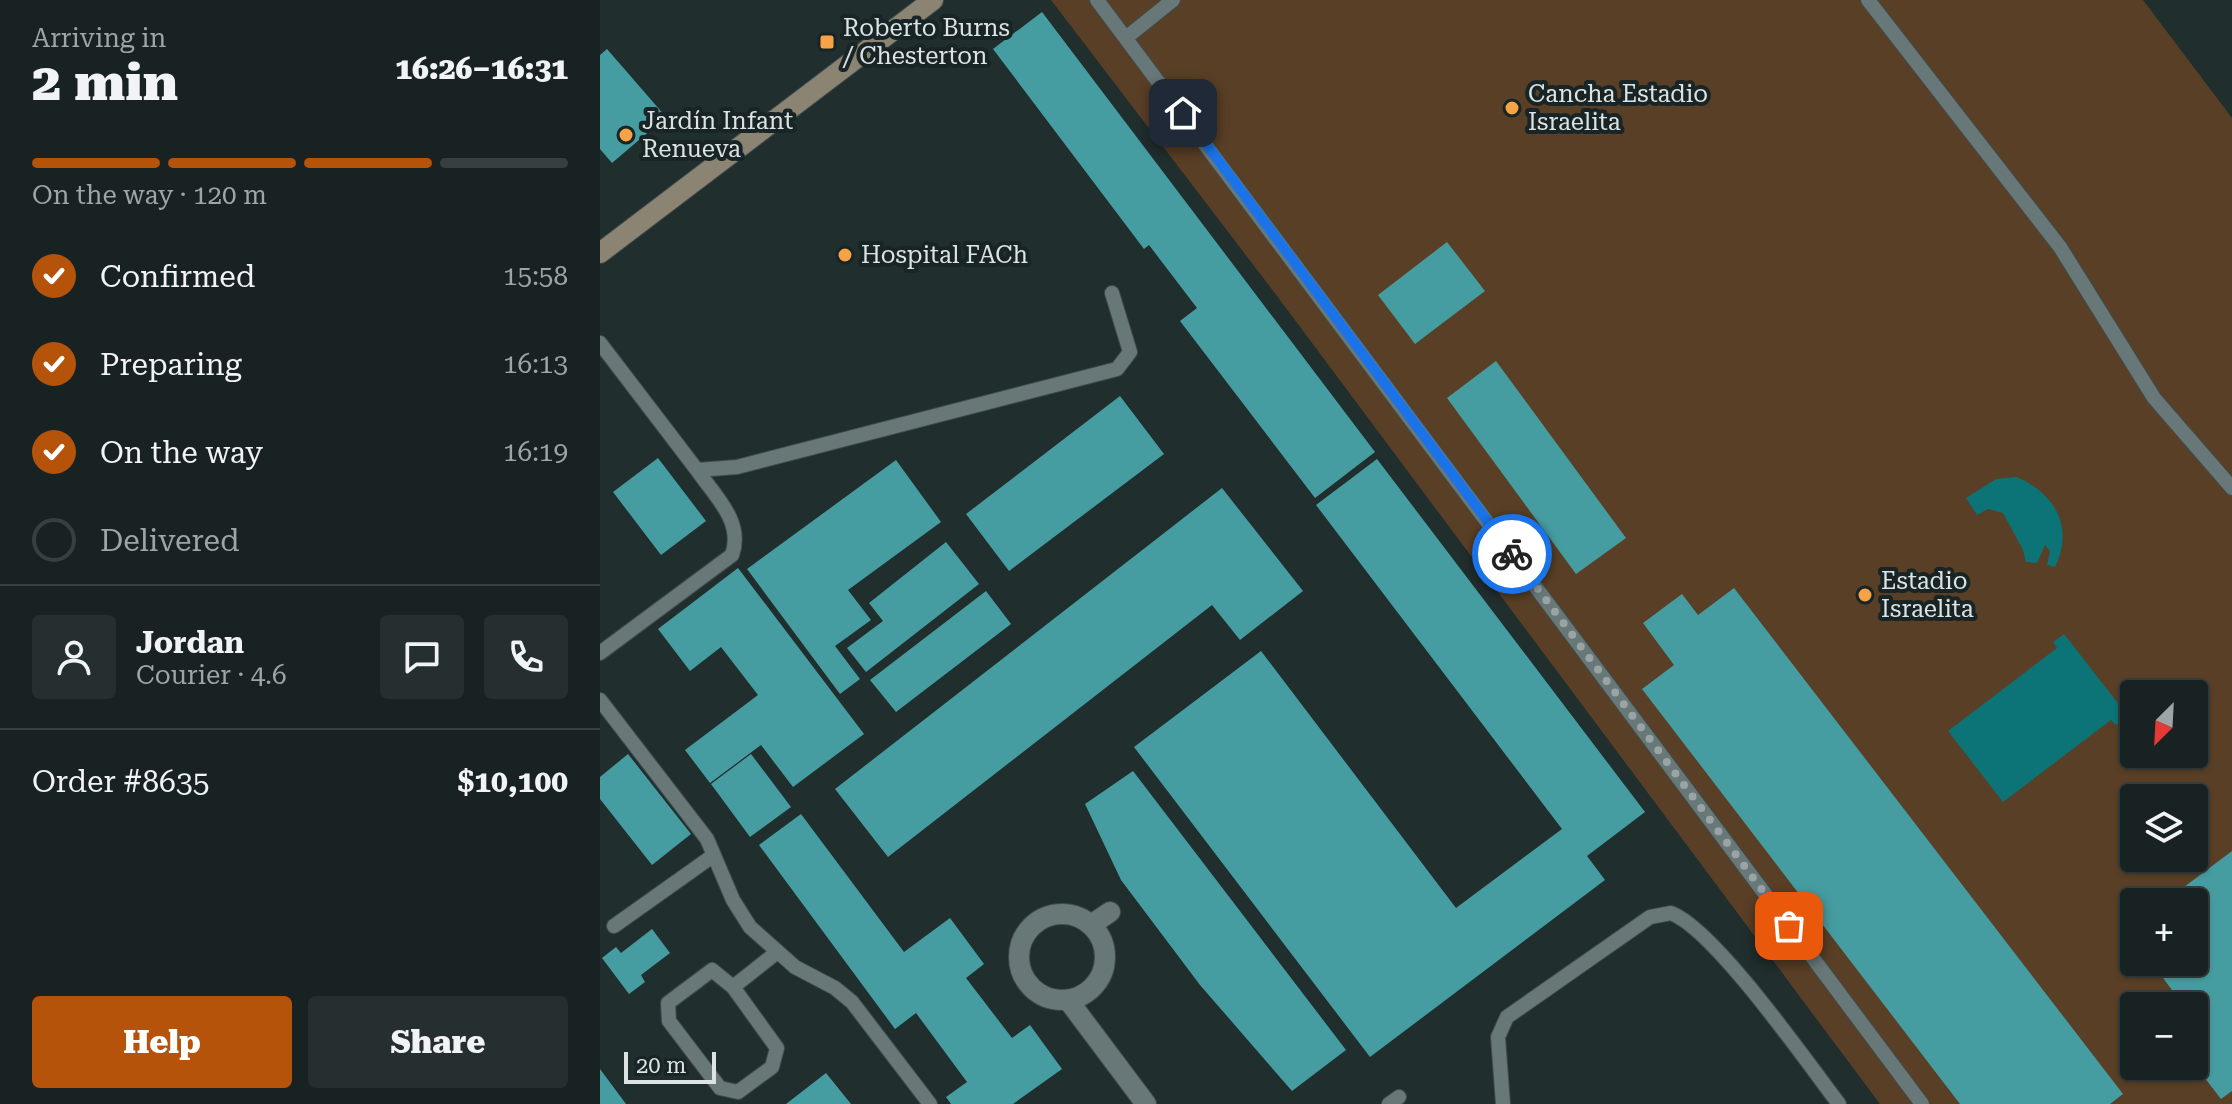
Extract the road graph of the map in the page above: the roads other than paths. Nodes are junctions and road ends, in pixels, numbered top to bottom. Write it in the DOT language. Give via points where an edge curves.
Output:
graph roads {
  1 [pos="933,0"];
  2 [pos="1097,0"];
  3 [pos="1173,0"];
  4 [pos="1868,0"];
  5 [pos="1127,37"];
  6 [pos="600,253"];
  7 [pos="1112,293"];
  8 [pos="600,343"];
  9 [pos="697,470"];
  10 [pos="2232,488"];
  11 [pos="600,653"];
  12 [pos="600,700"];
  13 [pos="605,718"];
  14 [pos="714,855"];
  15 [pos="1110,912"];
  16 [pos="1091,925"];
  17 [pos="614,926"];
  18 [pos="776,953"];
  19 [pos="733,987"];
  20 [pos="1068,1000"];
  21 [pos="930,1104"];
  22 [pos="1146,1104"];
  23 [pos="1503,1104"];
  24 [pos="1839,1104"];
  25 [pos="1922,1104"];
  1 -- 6 [label="main road"];
  2 -- 5 [label="lane"];
  3 -- 5 [label="lane"];
  4 -- 10 [label="lane" via="2060,247 2154,398"];
  5 -- 25 [label="lane"];
  7 -- 9 [label="lane" via="1130,352 1117,369 737,467"];
  8 -- 9 [label="lane"];
  9 -- 11 [label="lane" via="735,524 732,555"];
  12 -- 13 [label="lane"];
  13 -- 14 [label="lane" via="707,839"];
  14 -- 17 [label="lane"];
  14 -- 18 [label="lane" via="750,927"];
  15 -- 16 [label="street"];
  16 -- 20 [label="street" via="1103,943 1103,973 1094,987"];
  16 -- 20 [label="street" via="1078,917 1049,916 1026,934 1020,950 1020,965 1036,991"];
  18 -- 19 [label="lane"];
  18 -- 21 [label="lane" via="852,1002"];
  19 -- 19 [label="lane" via="718,972 705,972 668,1003 666,1012 728,1092 738,1092 772,1067 777,1048"];
  20 -- 22 [label="street"];
  23 -- 24 [label="lane" via="1498,1037 1507,1017 1650,917 1671,913 1698,930 1730,966"];
}
